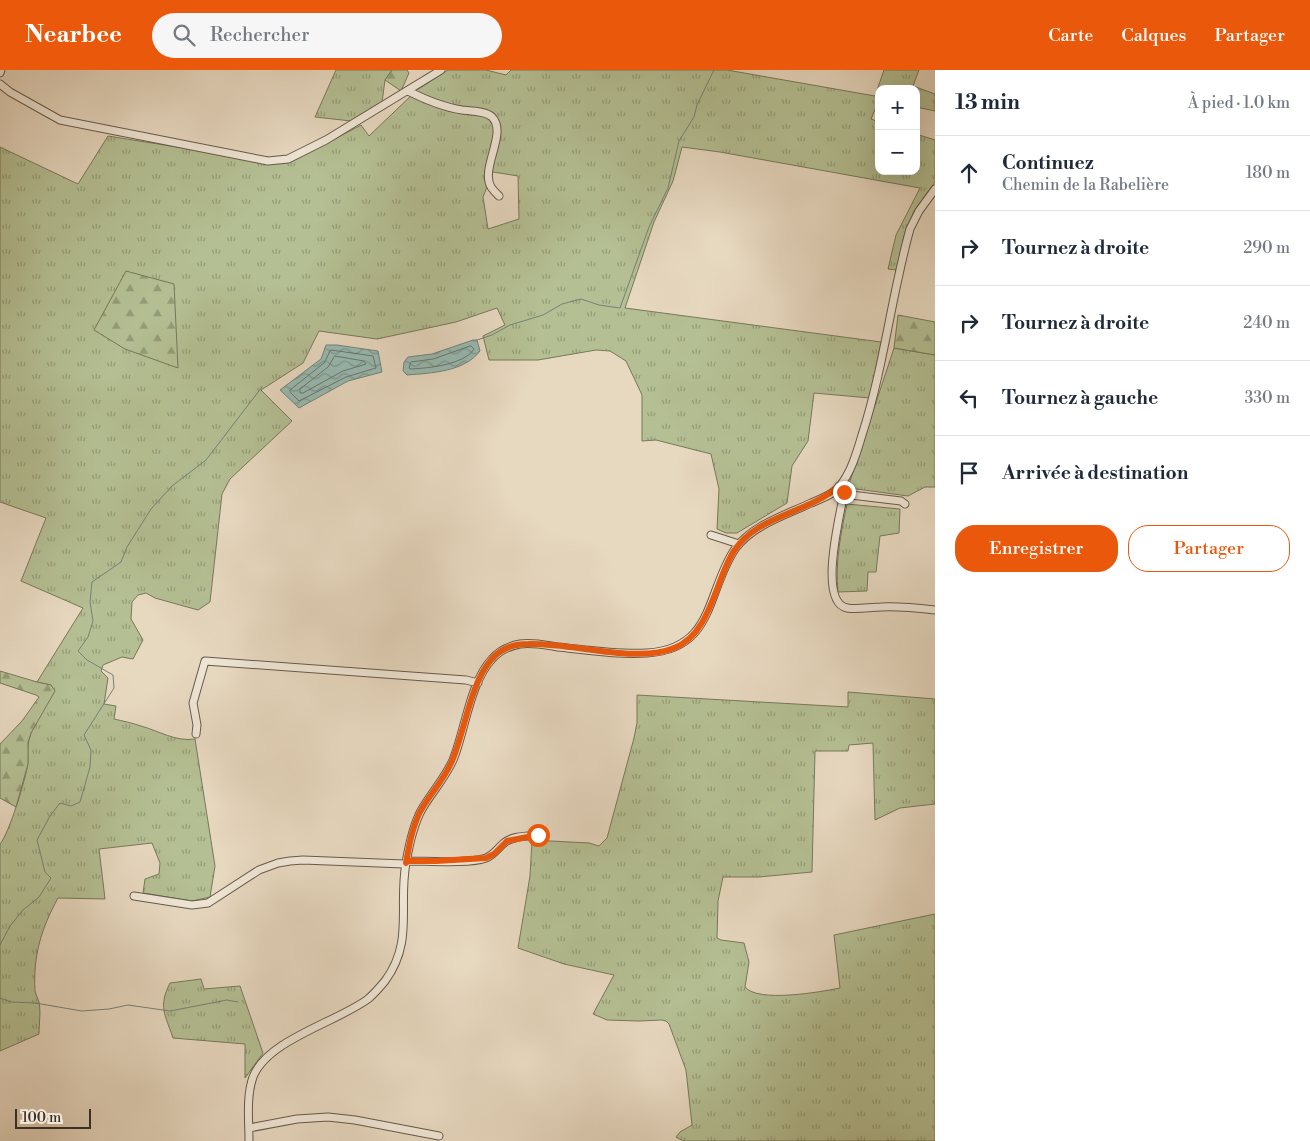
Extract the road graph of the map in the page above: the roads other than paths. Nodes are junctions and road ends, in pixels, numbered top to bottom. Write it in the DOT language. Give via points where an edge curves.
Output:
graph roads {
  1 [pos="441,70"];
  2 [pos="0,84"];
  3 [pos="408,91"];
  4 [pos="935,189"];
  5 [pos="499,196"];
  6 [pos="842,489"];
  7 [pos="905,504"];
  8 [pos="711,535"];
  9 [pos="739,544"];
  10 [pos="935,610"];
  11 [pos="478,683"];
  12 [pos="196,734"];
  13 [pos="538,835"];
  14 [pos="406,863"];
  15 [pos="134,896"];
  16 [pos="249,1128"];
  17 [pos="439,1136"];
  18 [pos="248,1141"];
  1 -- 3 [label="street"];
  2 -- 3 [label="street" via="60,120 268,161 288,159 305,151"];
  3 -- 5 [label="street" via="432,103 488,114 493,118 496,137 488,176 491,187"];
  4 -- 6 [label="street" via="910,229 873,399"];
  6 -- 7 [label="street" via="852,495"];
  6 -- 9 [label="street" via="760,528"];
  6 -- 10 [label="street" via="832,572 834,594 839,603 848,608"];
  8 -- 9 [label="street"];
  9 -- 11 [label="street" via="700,625 680,646 640,654 518,645 504,649 492,658"];
  11 -- 12 [label="street" via="205,661 193,703"];
  11 -- 14 [label="street" via="453,760 418,818"];
  13 -- 14 [label="street" via="507,841 486,858"];
  14 -- 15 [label="street" via="290,861 259,870 208,903 192,905"];
  14 -- 16 [label="street" via="404,928 397,962 366,1000 278,1049 263,1061 251,1084"];
  16 -- 17 [label="street" via="328,1117"];
  16 -- 18 [label="street"];
}
